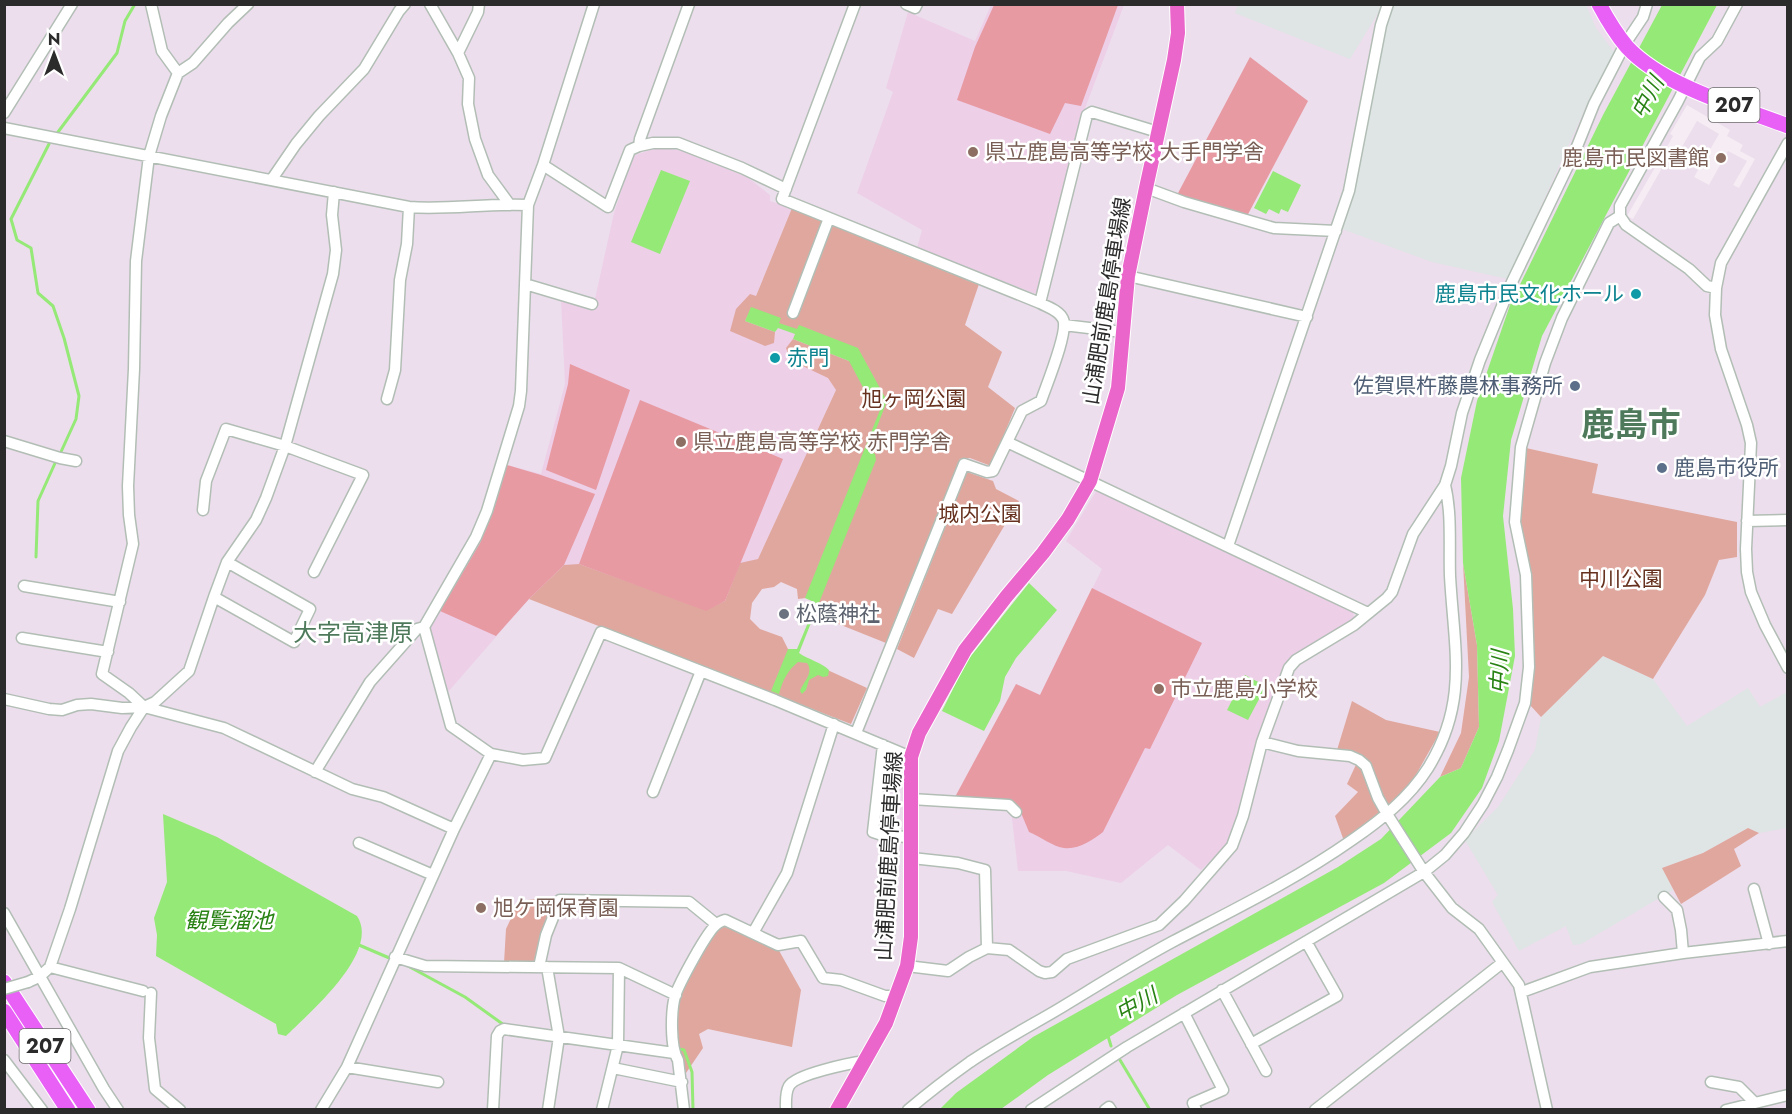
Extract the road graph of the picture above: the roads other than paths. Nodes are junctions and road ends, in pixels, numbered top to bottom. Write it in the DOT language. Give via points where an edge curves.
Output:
graph roads {
  1 [pos="72,4"];
  2 [pos="151,4"];
  3 [pos="248,4"];
  4 [pos="405,4"];
  5 [pos="430,4"];
  6 [pos="479,4"];
  7 [pos="594,4"];
  8 [pos="689,4"];
  9 [pos="855,4"];
  10 [pos="906,4"];
  11 [pos="917,4"];
  12 [pos="1177,4"];
  13 [pos="1388,4"];
  14 [pos="1599,4"];
  15 [pos="1647,4"];
  16 [pos="1737,4"];
  17 [pos="1627,47"];
  18 [pos="458,53"];
  19 [pos="178,73"];
  20 [pos="1683,85"];
  21 [pos="4,113"];
  22 [pos="1788,126"];
  23 [pos="4,128"];
  24 [pos="1158,132"];
  25 [pos="1788,143"];
  26 [pos="639,146"];
  27 [pos="150,156"];
  28 [pos="543,165"];
  29 [pos="272,179"];
  30 [pos="1146,188"];
  31 [pos="786,189"];
  32 [pos="334,192"];
  33 [pos="510,205"];
  34 [pos="528,206"];
  35 [pos="409,207"];
  36 [pos="1620,216"];
  37 [pos="829,218"];
  38 [pos="1336,231"];
  39 [pos="1128,276"];
  40 [pos="525,284"];
  41 [pos="1716,288"];
  42 [pos="1040,303"];
  43 [pos="592,304"];
  44 [pos="793,313"];
  45 [pos="1307,316"];
  46 [pos="1064,325"];
  47 [pos="1122,332"];
  48 [pos="387,399"];
  49 [pos="4,441"];
  50 [pos="1008,442"];
  51 [pos="285,447"];
  52 [pos="76,461"];
  53 [pos="1090,481"];
  54 [pos="1445,485"];
  55 [pos="203,510"];
  56 [pos="1788,519"];
  57 [pos="1747,521"];
  58 [pos="1228,546"];
  59 [pos="228,562"];
  60 [pos="314,572"];
  61 [pos="24,586"];
  62 [pos="214,597"];
  63 [pos="120,602"];
  64 [pos="1368,613"];
  65 [pos="424,627"];
  66 [pos="22,638"];
  67 [pos="108,652"];
  68 [pos="1788,668"];
  69 [pos="701,671"];
  70 [pos="4,699"];
  71 [pos="144,707"];
  72 [pos="834,724"];
  73 [pos="856,733"];
  74 [pos="1262,742"];
  75 [pos="883,745"];
  76 [pos="491,754"];
  77 [pos="911,757"];
  78 [pos="315,771"];
  79 [pos="653,792"];
  80 [pos="911,799"];
  81 [pos="1016,812"];
  82 [pos="1387,814"];
  83 [pos="454,829"];
  84 [pos="911,837"];
  85 [pos="359,843"];
  86 [pos="912,858"];
  87 [pos="1425,872"];
  88 [pos="433,875"];
  89 [pos="1754,889"];
  90 [pos="1664,897"];
  91 [pos="4,913"];
  92 [pos="716,924"];
  93 [pos="753,933"];
  94 [pos="1788,941"];
  95 [pos="1307,943"];
  96 [pos="1769,944"];
  97 [pos="987,948"];
  98 [pos="1683,953"];
  99 [pos="393,961"];
  100 [pos="1502,963"];
  101 [pos="907,966"];
  102 [pos="543,967"];
  103 [pos="50,968"];
  104 [pos="619,968"];
  105 [pos="39,977"];
  106 [pos="4,982"];
  107 [pos="4,989"];
  108 [pos="1222,990"];
  109 [pos="1522,992"];
  110 [pos="676,995"];
  111 [pos="897,996"];
  112 [pos="4,1011"];
  113 [pos="1184,1013"];
  114 [pos="559,1037"];
  115 [pos="1251,1044"];
  116 [pos="618,1045"];
  117 [pos="674,1053"];
  118 [pos="4,1060"];
  119 [pos="865,1061"];
  120 [pos="347,1067"];
  121 [pos="613,1068"];
  122 [pos="1266,1071"];
  123 [pos="438,1082"];
  124 [pos="682,1082"];
  125 [pos="1711,1082"];
  126 [pos="1788,1095"];
  127 [pos="1755,1103"];
  128 [pos="42,1110"];
  129 [pos="68,1110"];
  130 [pos="88,1110"];
  131 [pos="118,1110"];
  132 [pos="180,1110"];
  133 [pos="321,1110"];
  134 [pos="493,1110"];
  135 [pos="548,1110"];
  136 [pos="602,1110"];
  137 [pos="684,1110"];
  138 [pos="786,1110"];
  139 [pos="837,1110"];
  140 [pos="908,1110"];
  141 [pos="1031,1110"];
  142 [pos="1105,1110"];
  143 [pos="1111,1110"];
  144 [pos="1196,1110"];
  145 [pos="1315,1110"];
  146 [pos="1547,1110"];
  147 [pos="1726,1110"];
  1 -- 21 [label="street"];
  2 -- 19 [label="street" via="162,51"];
  3 -- 19 [label="street" via="193,63"];
  4 -- 29 [label="street" via="364,69 319,116"];
  5 -- 18 [label="street"];
  6 -- 18 [label="street"];
  7 -- 28 [label="street"];
  8 -- 26 [label="street"];
  9 -- 31 [label="street"];
  10 -- 11 [label="street" via="915,8"];
  12 -- 24 [label="main road, 山浦肥前鹿島停車場線" via="1178,33"];
  13 -- 38 [label="street" via="1349,191"];
  14 -- 17 [label="highway, 207"];
  15 -- 17 [label="street"];
  16 -- 20 [label="street" via="1717,41 1700,57"];
  17 -- 20 [label="highway, 207" via="1653,69"];
  17 -- 54 [label="street" via="1594,104 1512,282 1462,414"];
  18 -- 33 [label="street" via="469,78 468,104 475,139 488,175"];
  19 -- 27 [label="street"];
  20 -- 22 [label="highway, 207"];
  20 -- 36 [label="street" via="1620,206"];
  23 -- 27 [label="street"];
  24 -- 30 [label="main road, 山浦肥前鹿島停車場線"];
  24 -- 42 [label="street" via="1092,112 1087,115"];
  25 -- 41 [label="street" via="1722,263"];
  26 -- 28 [label="street" via="630,150 608,207"];
  26 -- 31 [label="street" via="678,144"];
  27 -- 29 [label="street"];
  27 -- 63 [label="street" via="136,261 128,486 133,544"];
  28 -- 34 [label="street"];
  29 -- 32 [label="street"];
  30 -- 38 [label="street" via="1274,228"];
  30 -- 39 [label="main road, 山浦肥前鹿島停車場線"];
  31 -- 37 [label="street" via="782,199"];
  32 -- 35 [label="street"];
  32 -- 51 [label="street" via="333,274"];
  33 -- 34 [label="street"];
  33 -- 35 [label="street"];
  34 -- 40 [label="street"];
  35 -- 48 [label="street" via="395,370"];
  36 -- 41 [label="street" via="1626,225 1707,286"];
  36 -- 87 [label="street" via="1609,223 1562,318 1521,447 1515,522 1526,575 1529,668 1525,703 1483,804 1464,833"];
  37 -- 42 [label="street"];
  37 -- 44 [label="street"];
  38 -- 45 [label="street"];
  39 -- 45 [label="street"];
  39 -- 47 [label="main road, 山浦肥前鹿島停車場線"];
  40 -- 43 [label="street"];
  40 -- 65 [label="street" via="519,406 476,537"];
  41 -- 57 [label="street" via="1715,315 1721,348 1751,444"];
  42 -- 46 [label="street" via="1056,311"];
  45 -- 58 [label="street"];
  46 -- 47 [label="street"];
  46 -- 50 [label="street" via="1041,400 1022,411"];
  47 -- 53 [label="main road, 山浦肥前鹿島停車場線" via="1118,388"];
  49 -- 52 [label="street"];
  50 -- 53 [label="street"];
  50 -- 73 [label="street" via="993,471 964,464"];
  51 -- 55 [label="street" via="226,429 206,481"];
  51 -- 59 [label="street" via="256,520"];
  51 -- 60 [label="street" via="363,475"];
  53 -- 58 [label="street"];
  53 -- 77 [label="main road, 山浦肥前鹿島停車場線" via="1043,553 965,650 919,733"];
  54 -- 64 [label="street" via="1413,534 1392,591"];
  54 -- 82 [label="street" via="1457,678 1454,707 1443,741 1428,769 1411,793"];
  56 -- 57 [label="street"];
  57 -- 68 [label="street" via="1751,592"];
  58 -- 64 [label="street"];
  59 -- 62 [label="street"];
  59 -- 62 [label="street" via="310,609 294,642"];
  61 -- 63 [label="street"];
  62 -- 71 [label="street" via="189,670 155,702"];
  63 -- 67 [label="street"];
  64 -- 74 [label="street" via="1289,668"];
  65 -- 76 [label="street" via="451,726"];
  65 -- 78 [label="street" via="417,629 370,682"];
  66 -- 67 [label="street"];
  67 -- 71 [label="street" via="102,674"];
  69 -- 72 [label="street"];
  69 -- 76 [label="street" via="601,632 545,758 523,760"];
  69 -- 79 [label="street"];
  70 -- 71 [label="street" via="62,710 91,704"];
  71 -- 78 [label="street" via="224,728"];
  71 -- 103 [label="street" via="118,751"];
  72 -- 73 [label="street"];
  72 -- 93 [label="street" via="787,873"];
  73 -- 75 [label="street"];
  74 -- 82 [label="street" via="1359,760 1370,773"];
  74 -- 97 [label="street" via="1232,846 1159,925 1067,960 1045,973 1009,950"];
  75 -- 77 [label="street"];
  75 -- 84 [label="street" via="873,832"];
  76 -- 83 [label="street"];
  77 -- 80 [label="main road, 山浦肥前鹿島停車場線"];
  78 -- 83 [label="street"];
  80 -- 81 [label="street" via="1009,805"];
  80 -- 84 [label="main road, 山浦肥前鹿島停車場線"];
  82 -- 87 [label="street"];
  82 -- 140 [label="street" via="1324,860 1127,967 979,1056"];
  83 -- 88 [label="street"];
  84 -- 86 [label="main road, 山浦肥前鹿島停車場線"];
  85 -- 88 [label="street"];
  86 -- 97 [label="street" via="985,870"];
  86 -- 101 [label="main road, 山浦肥前鹿島停車場線"];
  87 -- 95 [label="street"];
  87 -- 100 [label="street" via="1452,908 1479,929"];
  88 -- 99 [label="street"];
  89 -- 96 [label="street"];
  90 -- 98 [label="street" via="1677,910"];
  91 -- 105 [label="street"];
  92 -- 93 [label="street" via="725,920"];
  92 -- 102 [label="street" via="689,902 560,900 546,935"];
  92 -- 110 [label="street"];
  93 -- 111 [label="street" via="778,945 801,941 823,978"];
  94 -- 96 [label="street"];
  95 -- 108 [label="street"];
  95 -- 115 [label="street" via="1337,996"];
  96 -- 98 [label="street"];
  97 -- 101 [label="street" via="948,971"];
  98 -- 109 [label="street" via="1590,967"];
  99 -- 102 [label="street" via="425,966"];
  99 -- 120 [label="street"];
  100 -- 109 [label="street"];
  100 -- 145 [label="street"];
  101 -- 111 [label="main road, 山浦肥前鹿島停車場線"];
  102 -- 104 [label="street"];
  102 -- 114 [label="street"];
  103 -- 105 [label="street"];
  103 -- 132 [label="street" via="147,992 155,1089"];
  104 -- 110 [label="street"];
  104 -- 116 [label="street"];
  105 -- 107 [label="street, bridge"];
  105 -- 131 [label="street"];
  106 -- 130 [label="highway, 207"];
  108 -- 113 [label="street"];
  108 -- 115 [label="street"];
  109 -- 146 [label="street"];
  110 -- 117 [label="street" via="672,1011"];
  111 -- 119 [label="main road, 山浦肥前鹿島停車場線"];
  112 -- 129 [label="highway, 207"];
  113 -- 141 [label="street"];
  113 -- 144 [label="street" via="1223,1090 1193,1103"];
  114 -- 116 [label="street"];
  114 -- 134 [label="street" via="500,1031"];
  114 -- 135 [label="street"];
  115 -- 122 [label="street"];
  116 -- 117 [label="street"];
  116 -- 121 [label="street"];
  117 -- 124 [label="street"];
  118 -- 128 [label="street"];
  119 -- 138 [label="street" via="799,1078 789,1087"];
  119 -- 139 [label="main road, 山浦肥前鹿島停車場線"];
  120 -- 123 [label="street"];
  120 -- 133 [label="street"];
  121 -- 124 [label="street"];
  121 -- 136 [label="street"];
  124 -- 137 [label="street"];
  125 -- 127 [label="street" via="1739,1087"];
  126 -- 127 [label="street"];
  127 -- 147 [label="street"];
  142 -- 143 [label="street"];
}
